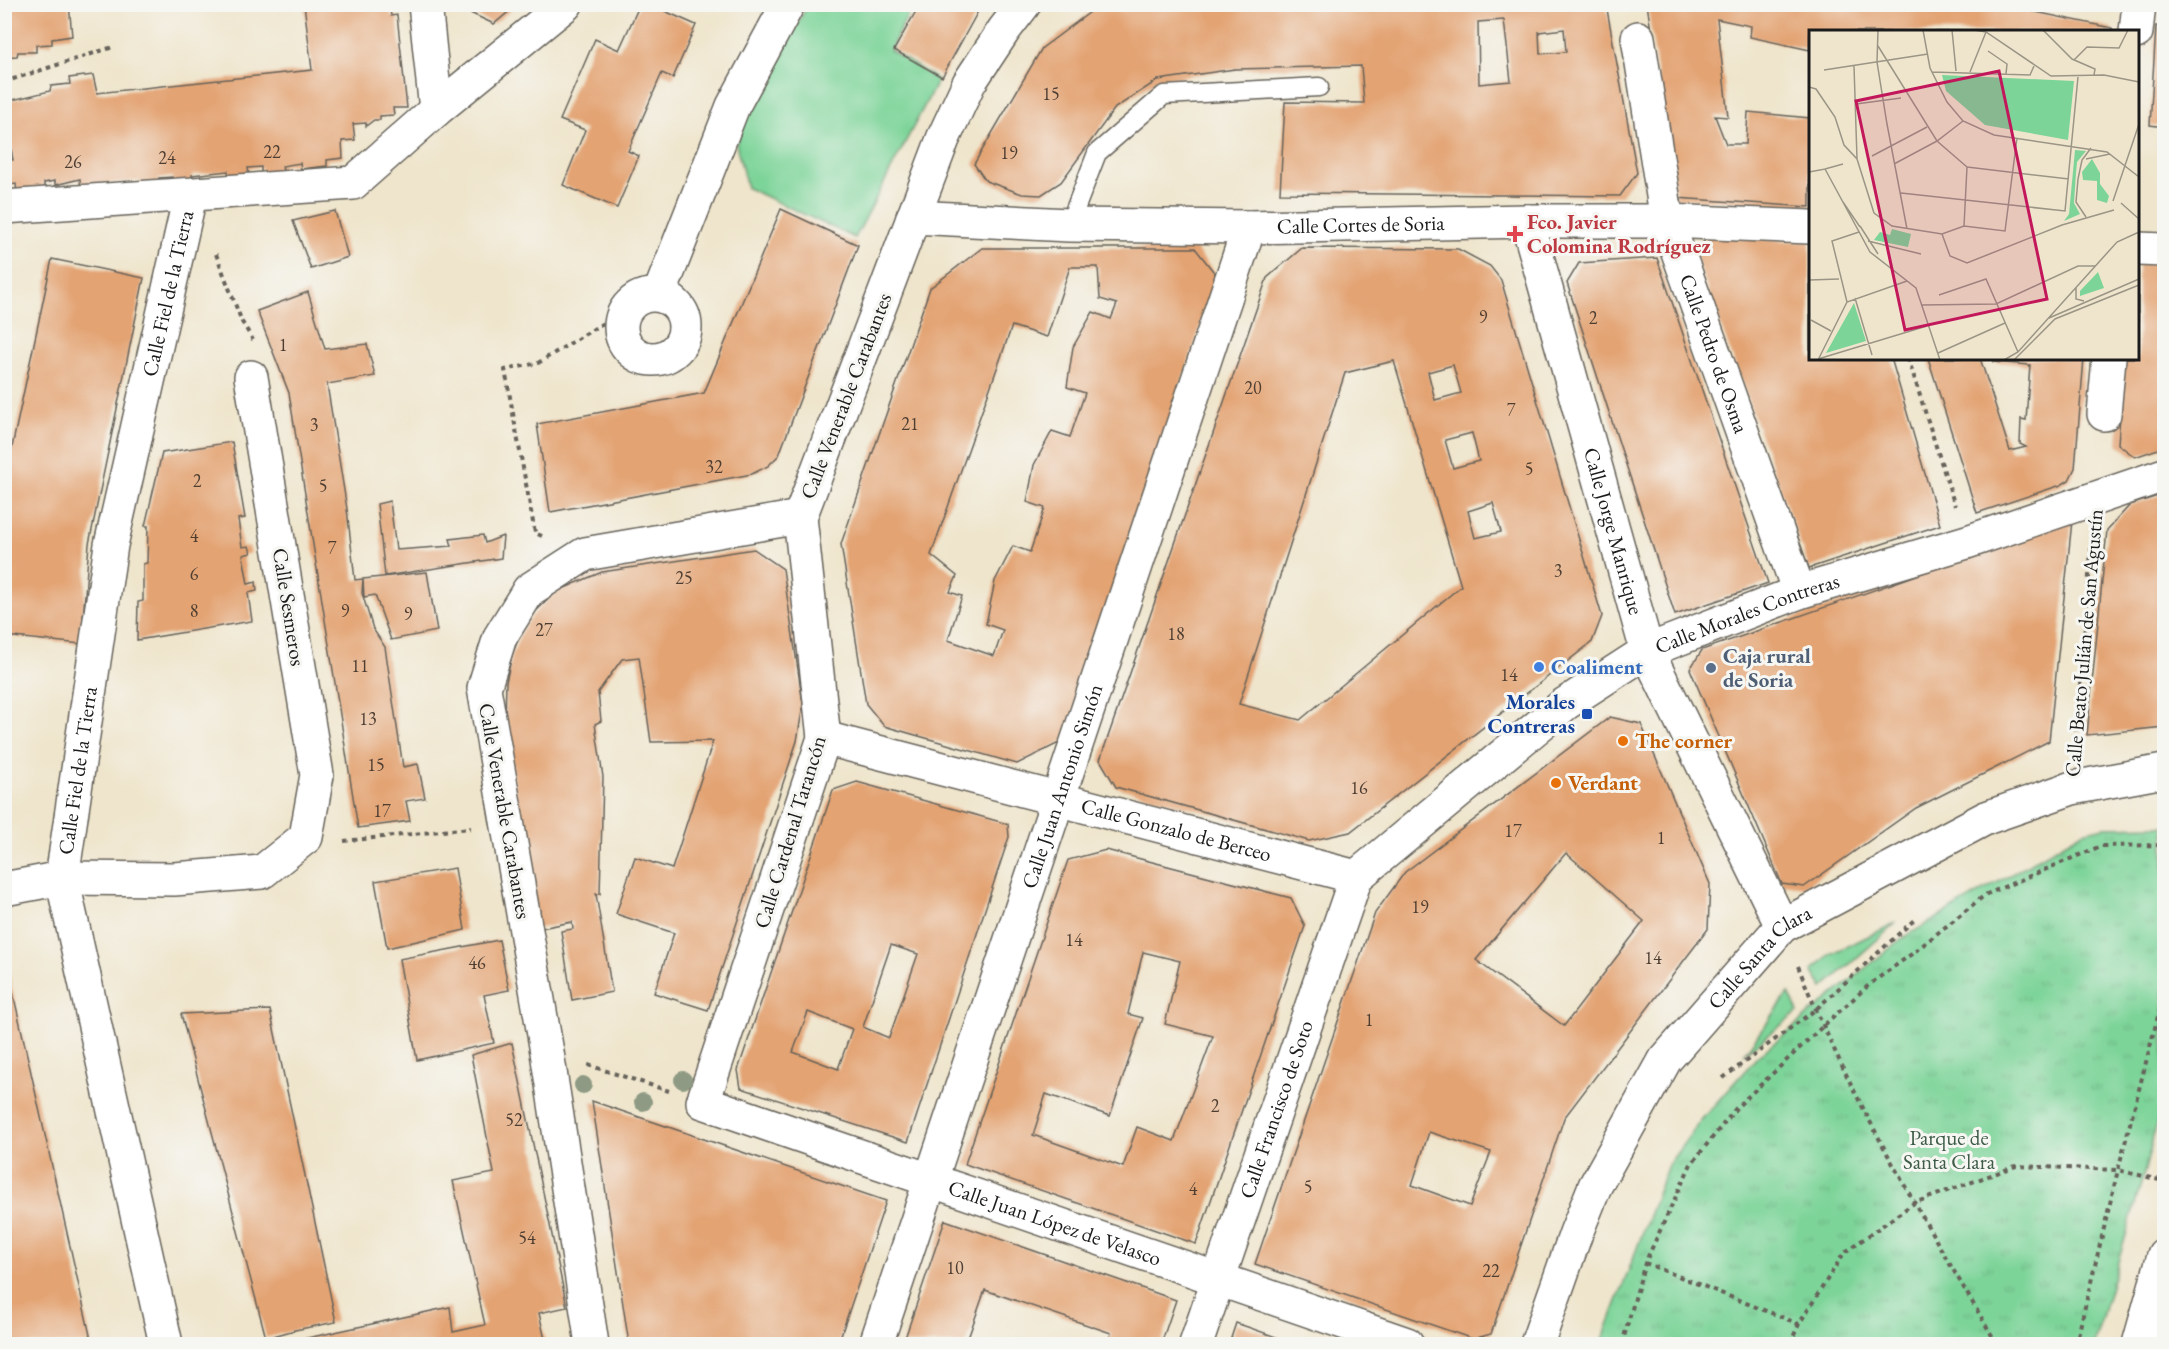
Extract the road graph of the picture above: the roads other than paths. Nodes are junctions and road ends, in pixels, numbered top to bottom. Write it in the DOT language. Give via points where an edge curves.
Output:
graph roads {
  1 [pos="425,4"];
  2 [pos="566,4"];
  3 [pos="788,4"];
  4 [pos="1024,4"];
  5 [pos="2139,4"];
  6 [pos="2136,30"];
  7 [pos="1638,38"];
  8 [pos="1319,87"];
  9 [pos="436,110"];
  10 [pos="190,196"];
  11 [pos="4,207"];
  12 [pos="913,217"];
  13 [pos="1527,221"];
  14 [pos="1667,222"];
  15 [pos="1069,225"];
  16 [pos="1249,227"];
  17 [pos="1809,228"];
  18 [pos="2139,249"];
  19 [pos="2164,250"];
  20 [pos="659,295"];
  21 [pos="2109,360"];
  22 [pos="251,377"];
  23 [pos="2104,414"];
  24 [pos="2164,475"];
  25 [pos="800,517"];
  26 [pos="1799,592"];
  27 [pos="1647,651"];
  28 [pos="824,738"];
  29 [pos="2164,771"];
  30 [pos="1058,799"];
  31 [pos="1356,877"];
  32 [pos="62,878"];
  33 [pos="4,889"];
  34 [pos="1782,926"];
  35 [pos="703,1102"];
  36 [pos="931,1181"];
  37 [pos="2164,1255"];
  38 [pos="1217,1279"];
  39 [pos="166,1344"];
  40 [pos="592,1344"];
  41 [pos="876,1344"];
  42 [pos="1196,1344"];
  43 [pos="1407,1344"];
  44 [pos="1537,1344"];
  45 [pos="2139,1344"];
  1 -- 9 [label="street"];
  2 -- 9 [label="street"];
  3 -- 20 [label="street" via="733,106"];
  4 -- 12 [label="street, Calle Venerable Carabantes" via="969,83"];
  5 -- 6 [label="street"];
  7 -- 14 [label="street, Calle Pedro de Osma"];
  8 -- 15 [label="lane" via="1164,95 1097,153"];
  9 -- 10 [label="street" via="353,183"];
  10 -- 11 [label="street"];
  10 -- 32 [label="street, Calle Fiel de la Tierra" via="111,545"];
  12 -- 15 [label="street, Calle Cortes de Soria"];
  12 -- 25 [label="street, Calle Venerable Carabantes"];
  13 -- 14 [label="street, Calle Cortes de Soria"];
  13 -- 16 [label="street, Calle Cortes de Soria"];
  13 -- 27 [label="street, Calle Jorge Manrique"];
  14 -- 17 [label="street, Calle Cortes de Soria"];
  14 -- 26 [label="street, Calle Pedro de Osma"];
  15 -- 16 [label="street, Calle Cortes de Soria"];
  16 -- 30 [label="street, Calle Juan Antonio Simón"];
  18 -- 19 [label="street"];
  20 -- 20 [label="street" via="678,306 686,326 684,337 679,347 661,359 639,357 624,341 621,320 626,309 640,297"];
  21 -- 23 [label="street"];
  22 -- 32 [label="street, Calle Sesmeros" via="317,775 306,837 262,872 174,879"];
  24 -- 26 [label="street, Calle Morales Contreras" via="1966,542"];
  25 -- 28 [label="street, Calle Cardenal Tarancón"];
  25 -- 40 [label="street, Calle Venerable Carabantes" via="585,554 529,590 500,637 484,688 547,1052"];
  26 -- 27 [label="street, Calle Morales Contreras"];
  27 -- 31 [label="street, Calle Morales Contreras" via="1565,704"];
  27 -- 34 [label="street, Calle Jorge Manrique"];
  28 -- 30 [label="street, Calle Gonzalo de Berceo"];
  28 -- 35 [label="street, Calle Cardenal Tarancón"];
  29 -- 34 [label="street, Calle Santa Clara" via="2072,789 1986,818"];
  30 -- 31 [label="street, Calle Gonzalo de Berceo"];
  30 -- 36 [label="street, Calle Juan Antonio Simón"];
  31 -- 38 [label="street, Calle Francisco de Soto"];
  32 -- 33 [label="street"];
  32 -- 39 [label="street, Calle Fiel de la Tierra"];
  34 -- 44 [label="street, Calle Santa Clara" via="1665,1060 1595,1186"];
  35 -- 36 [label="street, Calle Juan López de Velasco"];
  36 -- 38 [label="street, Calle Juan López de Velasco"];
  36 -- 41 [label="street, Calle Juan Antonio Simón"];
  37 -- 45 [label="street"];
  38 -- 42 [label="street, Calle Francisco de Soto"];
  38 -- 43 [label="street, Calle Juan López de Velasco"];
}
